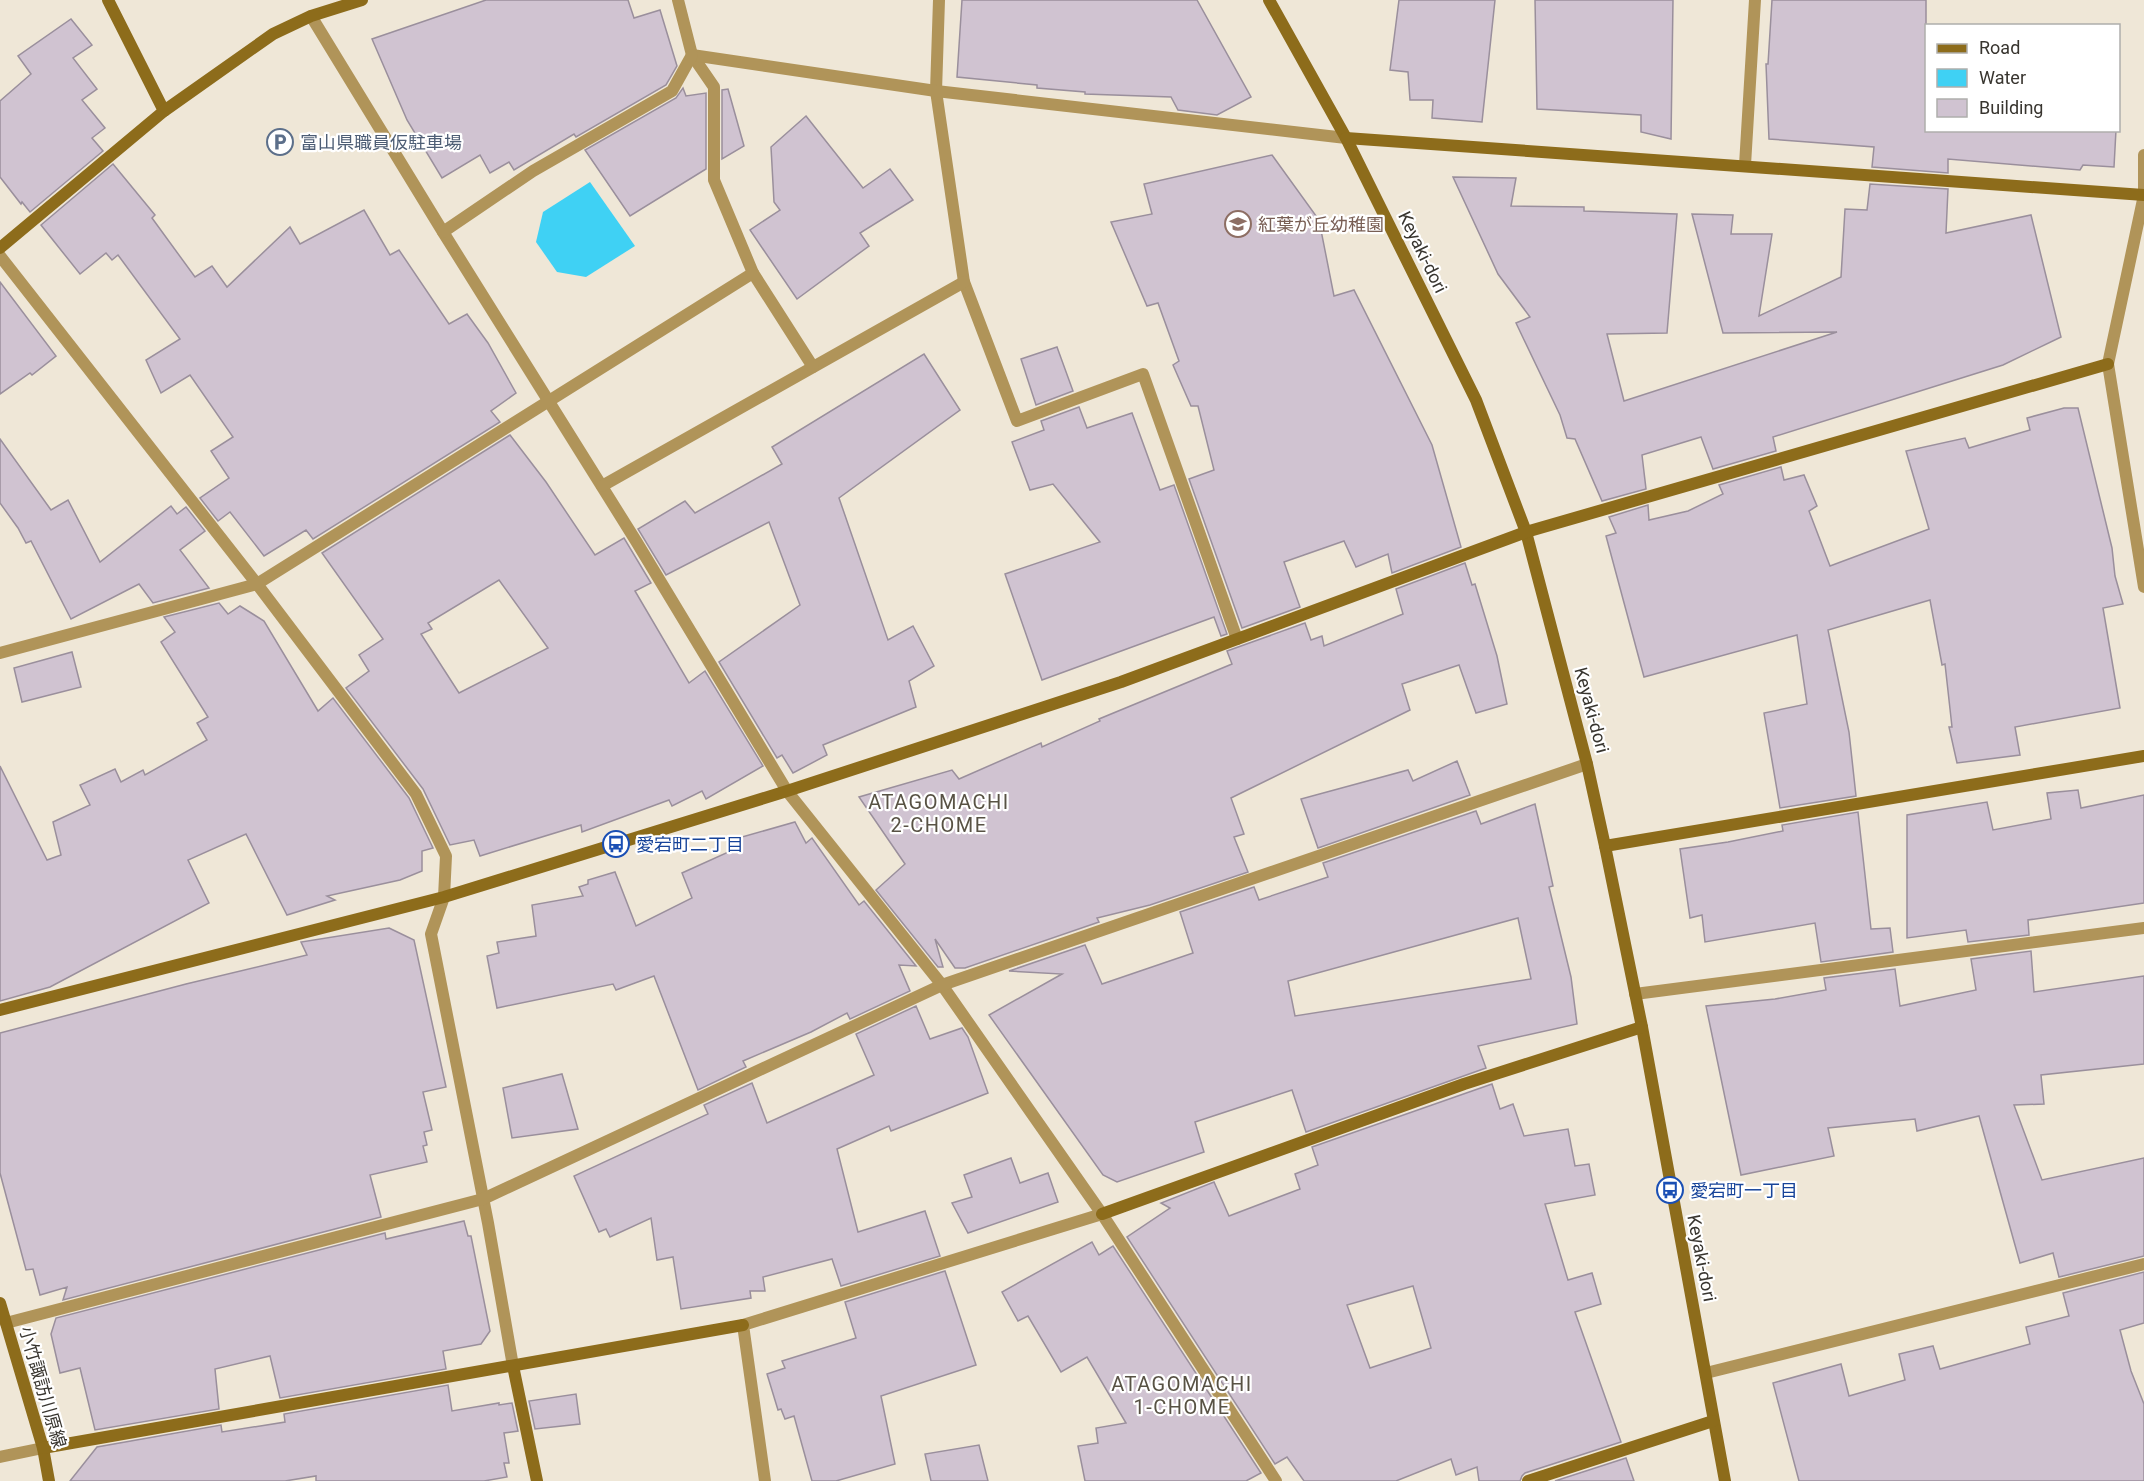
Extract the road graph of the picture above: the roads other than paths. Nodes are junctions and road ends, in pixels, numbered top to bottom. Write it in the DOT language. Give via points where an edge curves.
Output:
graph roads {
  1 [pos="108,0"];
  2 [pos="362,0"];
  3 [pos="678,0"];
  4 [pos="939,0"];
  5 [pos="1269,0"];
  6 [pos="1755,0"];
  7 [pos="311,16"];
  8 [pos="692,55"];
  9 [pos="936,91"];
  10 [pos="164,111"];
  11 [pos="1346,138"];
  12 [pos="2144,155"];
  13 [pos="1745,165"];
  14 [pos="2144,195"];
  15 [pos="443,232"];
  16 [pos="0,248"];
  17 [pos="0,256"];
  18 [pos="753,273"];
  19 [pos="964,282"];
  20 [pos="2108,364"];
  21 [pos="813,367"];
  22 [pos="548,400"];
  23 [pos="602,486"];
  24 [pos="1526,532"];
  25 [pos="257,584"];
  26 [pos="2144,587"];
  27 [pos="1237,639"];
  28 [pos="0,653"];
  29 [pos="2144,756"];
  30 [pos="1587,764"];
  31 [pos="787,791"];
  32 [pos="1605,846"];
  33 [pos="444,897"];
  34 [pos="2144,928"];
  35 [pos="942,985"];
  36 [pos="1635,994"];
  37 [pos="0,1010"];
  38 [pos="1642,1027"];
  39 [pos="483,1200"];
  40 [pos="1102,1214"];
  41 [pos="2144,1264"];
  42 [pos="0,1303"];
  43 [pos="6,1323"];
  44 [pos="743,1325"];
  45 [pos="513,1366"];
  46 [pos="1706,1373"];
  47 [pos="1713,1421"];
  48 [pos="43,1448"];
  49 [pos="0,1457"];
  50 [pos="49,1481"];
  51 [pos="537,1481"];
  52 [pos="765,1481"];
  53 [pos="1276,1481"];
  54 [pos="1528,1481"];
  55 [pos="1725,1481"];
  1 -- 10 [label="street"];
  2 -- 7 [label="street"];
  3 -- 8 [label="street"];
  4 -- 9 [label="street"];
  5 -- 11 [label="street, Keyaki-dori"];
  6 -- 13 [label="street"];
  7 -- 10 [label="street" via="273,34"];
  7 -- 15 [label="street"];
  8 -- 9 [label="street"];
  8 -- 15 [label="street" via="672,91 533,171"];
  8 -- 18 [label="street" via="714,87 714,180"];
  9 -- 11 [label="street"];
  9 -- 19 [label="street"];
  10 -- 16 [label="street"];
  11 -- 13 [label="street"];
  11 -- 24 [label="street, Keyaki-dori" via="1476,400"];
  12 -- 14 [label="street"];
  13 -- 14 [label="street"];
  14 -- 20 [label="street"];
  15 -- 22 [label="street"];
  17 -- 25 [label="street"];
  18 -- 21 [label="street"];
  18 -- 22 [label="street"];
  19 -- 21 [label="street"];
  19 -- 27 [label="street" via="1017,421 1143,374"];
  20 -- 24 [label="street"];
  20 -- 26 [label="street"];
  21 -- 23 [label="street"];
  22 -- 23 [label="street"];
  22 -- 25 [label="street"];
  23 -- 31 [label="street"];
  24 -- 27 [label="street"];
  24 -- 30 [label="street, Keyaki-dori"];
  25 -- 28 [label="street"];
  25 -- 33 [label="street" via="416,794 446,856"];
  27 -- 31 [label="street" via="1121,682"];
  29 -- 32 [label="street"];
  30 -- 32 [label="street, Keyaki-dori"];
  30 -- 35 [label="street"];
  31 -- 33 [label="street"];
  31 -- 35 [label="street"];
  32 -- 36 [label="street, Keyaki-dori"];
  33 -- 37 [label="street"];
  33 -- 39 [label="street" via="431,934"];
  34 -- 36 [label="street"];
  35 -- 39 [label="street"];
  35 -- 40 [label="street"];
  36 -- 38 [label="street, Keyaki-dori"];
  38 -- 40 [label="street" via="1464,1084"];
  38 -- 46 [label="street, Keyaki-dori"];
  39 -- 43 [label="street"];
  39 -- 45 [label="street"];
  40 -- 44 [label="street"];
  40 -- 53 [label="street"];
  41 -- 46 [label="street"];
  42 -- 43 [label="street, 小竹諏訪川原線"];
  43 -- 48 [label="street, 小竹諏訪川原線"];
  44 -- 45 [label="street"];
  44 -- 52 [label="street"];
  45 -- 48 [label="street"];
  45 -- 51 [label="street"];
  46 -- 47 [label="street, Keyaki-dori"];
  47 -- 54 [label="street"];
  47 -- 55 [label="street, Keyaki-dori"];
  48 -- 49 [label="street"];
  48 -- 50 [label="street, 小竹諏訪川原線"];
}
